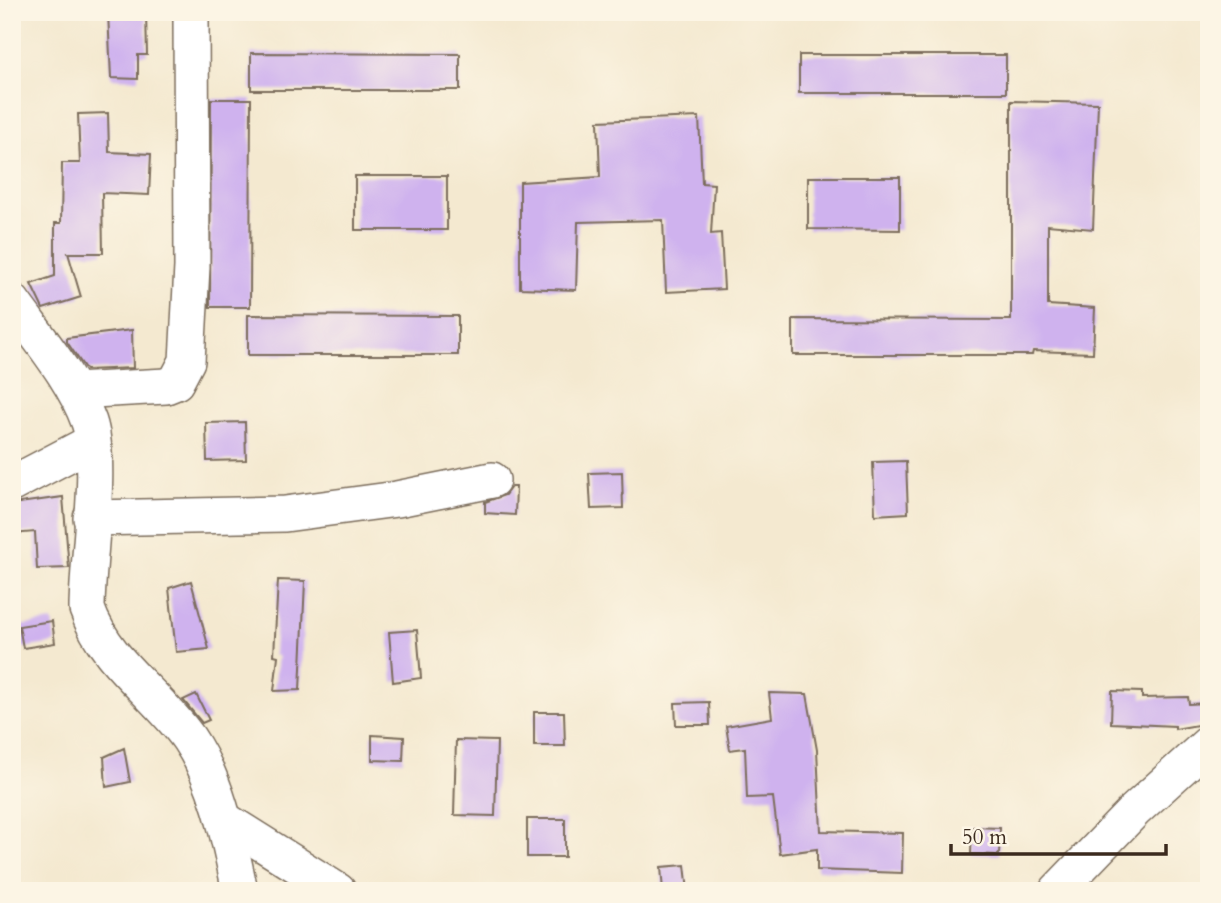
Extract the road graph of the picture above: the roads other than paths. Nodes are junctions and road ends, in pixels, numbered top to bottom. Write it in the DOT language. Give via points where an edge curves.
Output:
graph roads {
  1 [pos="191,12"];
  2 [pos="12,301"];
  3 [pos="75,391"];
  4 [pos="92,442"];
  5 [pos="492,480"];
  6 [pos="12,484"];
  7 [pos="91,517"];
  8 [pos="1209,743"];
  9 [pos="225,820"];
  10 [pos="240,891"];
  11 [pos="338,891"];
  12 [pos="1057,891"];
  1 -- 3 [label="street" via="192,267 187,360 176,383 166,386"];
  2 -- 3 [label="street"];
  3 -- 4 [label="street"];
  4 -- 6 [label="street"];
  4 -- 7 [label="street"];
  5 -- 7 [label="street" via="285,514"];
  7 -- 9 [label="street" via="87,609 94,629 188,738"];
  8 -- 12 [label="street" via="1134,811"];
  9 -- 10 [label="street"];
  9 -- 11 [label="street"];
}
